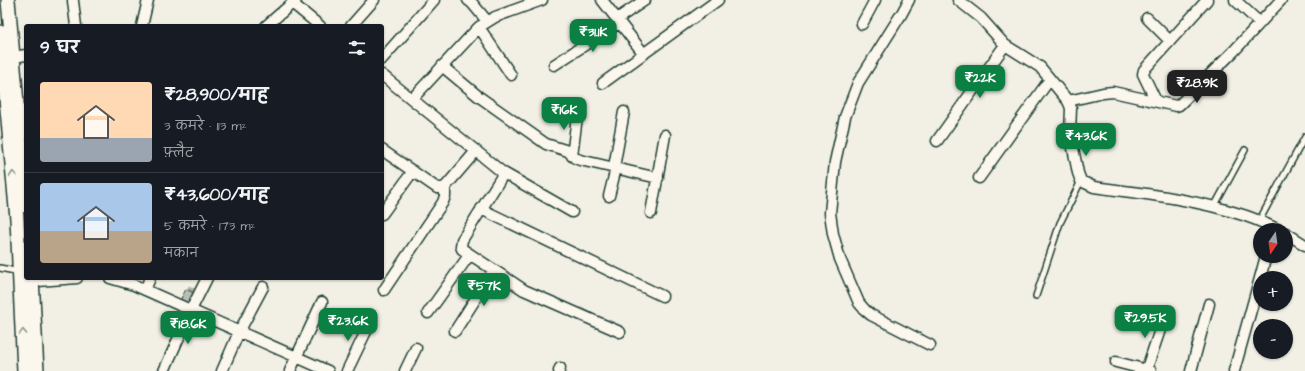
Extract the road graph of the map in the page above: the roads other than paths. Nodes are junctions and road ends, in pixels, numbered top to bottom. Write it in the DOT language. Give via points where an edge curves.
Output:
graph roads {
  1 [pos="8,0"];
  2 [pos="148,0"];
  3 [pos="374,0"];
  4 [pos="434,0"];
  5 [pos="468,0"];
  6 [pos="542,0"];
  7 [pos="602,0"];
  8 [pos="645,0"];
  9 [pos="718,0"];
  10 [pos="875,0"];
  11 [pos="909,0"];
  12 [pos="958,0"];
  13 [pos="1207,0"];
  14 [pos="1235,0"];
  15 [pos="1281,0"];
  16 [pos="73,1"];
  17 [pos="294,2"];
  18 [pos="1147,18"];
  19 [pos="487,21"];
  20 [pos="618,21"];
  21 [pos="1260,23"];
  22 [pos="76,24"];
  23 [pos="142,24"];
  24 [pos="268,24"];
  25 [pos="318,24"];
  26 [pos="353,24"];
  27 [pos="862,24"];
  28 [pos="5,25"];
  29 [pos="1170,41"];
  30 [pos="1005,45"];
  31 [pos="644,54"];
  32 [pos="24,55"];
  33 [pos="12,57"];
  34 [pos="384,57"];
  35 [pos="554,65"];
  36 [pos="442,66"];
  37 [pos="511,75"];
  38 [pos="384,77"];
  39 [pos="1050,79"];
  40 [pos="603,83"];
  41 [pos="412,99"];
  42 [pos="1068,101"];
  43 [pos="1156,101"];
  44 [pos="578,109"];
  45 [pos="624,112"];
  46 [pos="665,136"];
  47 [pos="1305,138"];
  48 [pos="937,141"];
  49 [pos="1245,150"];
  50 [pos="384,151"];
  51 [pos="476,151"];
  52 [pos="572,156"];
  53 [pos="615,168"];
  54 [pos="413,171"];
  55 [pos="504,173"];
  56 [pos="658,178"];
  57 [pos="979,178"];
  58 [pos="1081,181"];
  59 [pos="24,185"];
  60 [pos="445,187"];
  61 [pos="609,196"];
  62 [pos="1214,208"];
  63 [pos="481,209"];
  64 [pos="384,211"];
  65 [pos="572,212"];
  66 [pos="651,213"];
  67 [pos="1259,221"];
  68 [pos="1263,223"];
  69 [pos="1293,237"];
  70 [pos="1305,244"];
  71 [pos="470,254"];
  72 [pos="24,264"];
  73 [pos="0,268"];
  74 [pos="494,270"];
  75 [pos="24,276"];
  76 [pos="26,280"];
  77 [pos="26,280"];
  78 [pos="117,280"];
  79 [pos="149,280"];
  80 [pos="206,280"];
  81 [pos="263,287"];
  82 [pos="145,290"];
  83 [pos="384,290"];
  84 [pos="662,296"];
  85 [pos="1036,296"];
  86 [pos="322,302"];
  87 [pos="1253,303"];
  88 [pos="1209,304"];
  89 [pos="191,310"];
  90 [pos="428,313"];
  91 [pos="1165,315"];
  92 [pos="370,323"];
  93 [pos="455,331"];
  94 [pos="239,332"];
  95 [pos="620,332"];
  96 [pos="930,345"];
  97 [pos="416,348"];
  98 [pos="296,357"];
  99 [pos="1116,362"];
  100 [pos="24,371"];
  101 [pos="37,371"];
  102 [pos="164,371"];
  103 [pos="222,371"];
  104 [pos="290,371"];
  105 [pos="328,371"];
  106 [pos="347,371"];
  107 [pos="405,371"];
  108 [pos="1148,371"];
  109 [pos="1191,371"];
  110 [pos="1234,371"];
  1 -- 28 [label="street"];
  2 -- 23 [label="street"];
  3 -- 26 [label="street"];
  4 -- 34 [label="street"];
  5 -- 19 [label="street"];
  6 -- 19 [label="street"];
  7 -- 20 [label="street"];
  8 -- 20 [label="street"];
  9 -- 31 [label="street"];
  10 -- 27 [label="street"];
  11 -- 96 [label="street" via="852,96 835,162 830,213 840,259 859,304 871,315"];
  12 -- 30 [label="street" via="981,18"];
  13 -- 29 [label="street"];
  14 -- 21 [label="street"];
  15 -- 21 [label="street"];
  16 -- 22 [label="street"];
  17 -- 24 [label="street"];
  17 -- 25 [label="street"];
  18 -- 29 [label="street"];
  19 -- 36 [label="street"];
  19 -- 37 [label="street"];
  20 -- 31 [label="street"];
  20 -- 35 [label="street"];
  21 -- 43 [label="street" via="1182,104 1176,106"];
  28 -- 33 [label="street"];
  72 -- 28 [label="street, one-way" via="7,131"];
  29 -- 43 [label="street" via="1143,72"];
  30 -- 39 [label="street" via="1040,67"];
  30 -- 48 [label="street"];
  31 -- 40 [label="street"];
  32 -- 33 [label="street"];
  33 -- 59 [label="street"];
  36 -- 41 [label="street"];
  36 -- 52 [label="street" via="478,96 546,144 568,151"];
  38 -- 41 [label="street"];
  39 -- 42 [label="street"];
  39 -- 57 [label="street"];
  41 -- 51 [label="street"];
  42 -- 43 [label="street" via="1113,92"];
  42 -- 58 [label="street" via="1070,133"];
  44 -- 52 [label="street"];
  45 -- 53 [label="street"];
  46 -- 56 [label="street"];
  47 -- 67 [label="lane"];
  49 -- 62 [label="lane"];
  50 -- 54 [label="street"];
  51 -- 55 [label="street"];
  51 -- 60 [label="street"];
  52 -- 53 [label="street"];
  53 -- 56 [label="street"];
  53 -- 61 [label="street"];
  54 -- 60 [label="street" via="437,188"];
  54 -- 64 [label="street"];
  55 -- 63 [label="street"];
  55 -- 65 [label="street"];
  56 -- 66 [label="street"];
  58 -- 62 [label="street" via="1101,188 1164,196"];
  58 -- 85 [label="lane" via="1060,223"];
  60 -- 83 [label="street" via="443,202"];
  62 -- 67 [label="street"];
  63 -- 71 [label="street" via="461,243 462,249"];
  63 -- 84 [label="street"];
  67 -- 68 [label="street"];
  69 -- 70 [label="street"];
  71 -- 74 [label="street"];
  71 -- 90 [label="street"];
  73 -- 75 [label="lane"];
  74 -- 93 [label="street"];
  74 -- 95 [label="street" via="524,290"];
  100 -- 76 [label="street, one-way"];
  77 -- 101 [label="street"];
  78 -- 82 [label="street"];
  79 -- 82 [label="street"];
  80 -- 89 [label="street"];
  81 -- 94 [label="street"];
  82 -- 89 [label="street"];
  86 -- 98 [label="street"];
  87 -- 110 [label="street"];
  88 -- 109 [label="street"];
  89 -- 94 [label="street"];
  89 -- 102 [label="street"];
  91 -- 108 [label="street"];
  92 -- 106 [label="street"];
  94 -- 98 [label="street"];
  94 -- 103 [label="street"];
  97 -- 107 [label="street"];
  98 -- 104 [label="street"];
  98 -- 105 [label="street"];
  99 -- 108 [label="street"];
}
